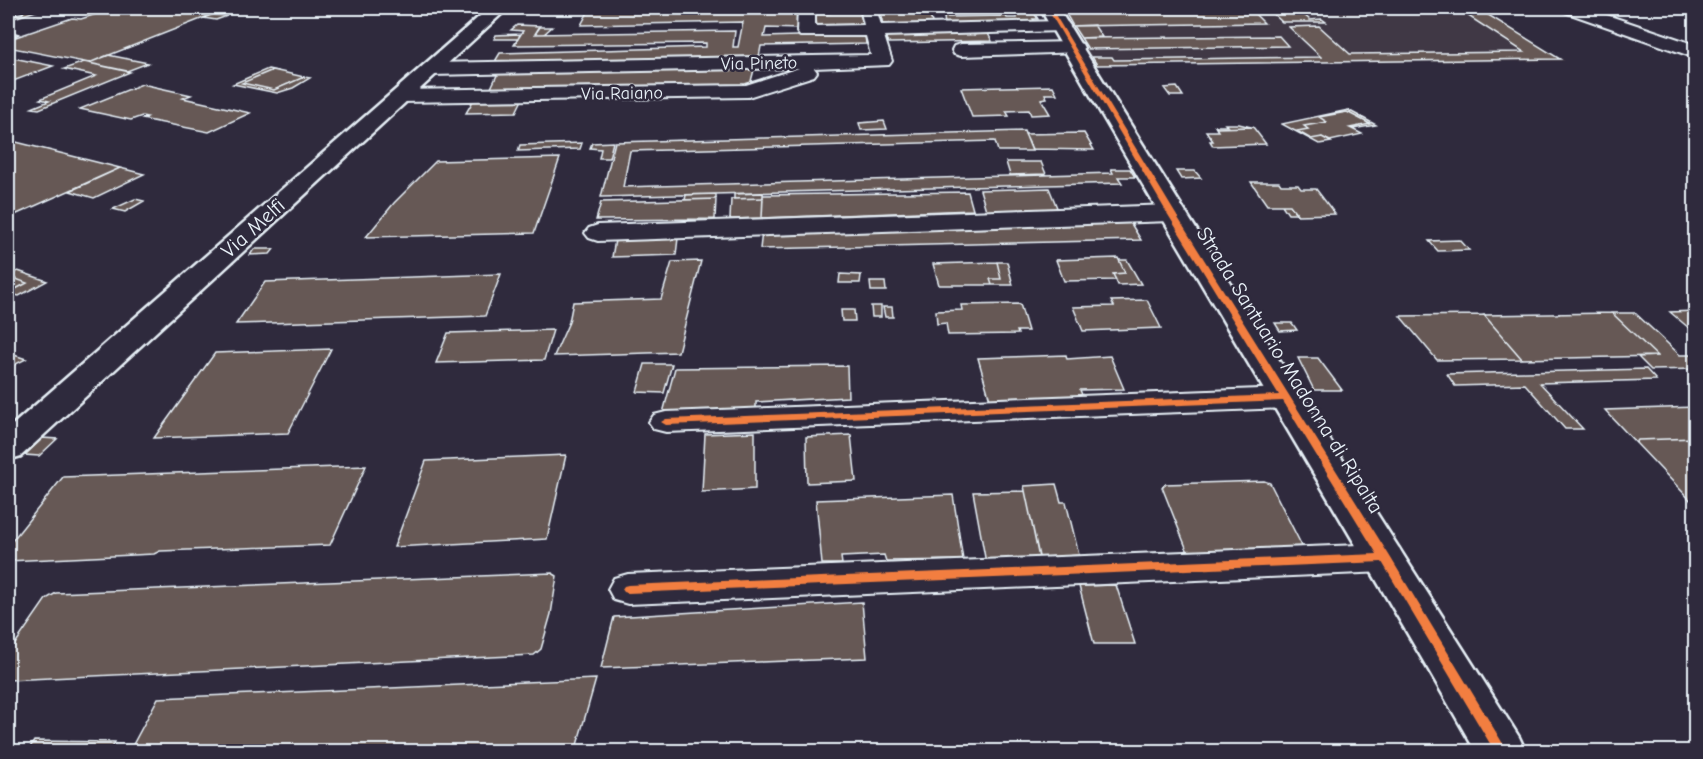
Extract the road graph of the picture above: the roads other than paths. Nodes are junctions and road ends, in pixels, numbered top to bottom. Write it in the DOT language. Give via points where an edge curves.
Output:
graph roads {
  1 [pos="16,8"];
  2 [pos="499,8"];
  3 [pos="824,8"];
  4 [pos="868,8"];
  5 [pos="1571,8"];
  6 [pos="8,10"];
  7 [pos="979,13"];
  8 [pos="939,14"];
  9 [pos="1062,27"];
  10 [pos="875,30"];
  11 [pos="902,51"];
  12 [pos="937,51"];
  13 [pos="879,52"];
  14 [pos="1695,52"];
  15 [pos="839,62"];
  16 [pos="431,69"];
  17 [pos="401,96"];
  18 [pos="1171,213"];
  19 [pos="598,233"];
  20 [pos="1286,398"];
  21 [pos="666,422"];
  22 [pos="8,448"];
  23 [pos="1385,558"];
  24 [pos="628,589"];
  25 [pos="1502,752"];
  1 -- 6 [label="street"];
  2 -- 16 [label="street, Via Melfi"];
  3 -- 10 [label="street" via="806,8 806,32"];
  4 -- 10 [label="street"];
  5 -- 14 [label="street"];
  7 -- 8 [label="street"];
  9 -- 10 [label="street"];
  9 -- 12 [label="street"];
  9 -- 18 [label="street, Strada Santuario Madonna di Ripalta"];
  10 -- 13 [label="street"];
  11 -- 13 [label="street, Via Pineto"];
  13 -- 15 [label="street, Via Pineto" via="882,61"];
  15 -- 16 [label="street, Via Pineto"];
  15 -- 17 [label="street, Via Raiano" via="748,91"];
  16 -- 17 [label="street, Via Melfi"];
  17 -- 22 [label="street, Via Melfi"];
  18 -- 19 [label="street"];
  18 -- 20 [label="street, Strada Santuario Madonna di Ripalta"];
  20 -- 21 [label="street"];
  20 -- 23 [label="street, Strada Santuario Madonna di Ripalta"];
  23 -- 24 [label="street"];
  23 -- 25 [label="street, Strada Santuario Madonna di Ripalta"];
}
